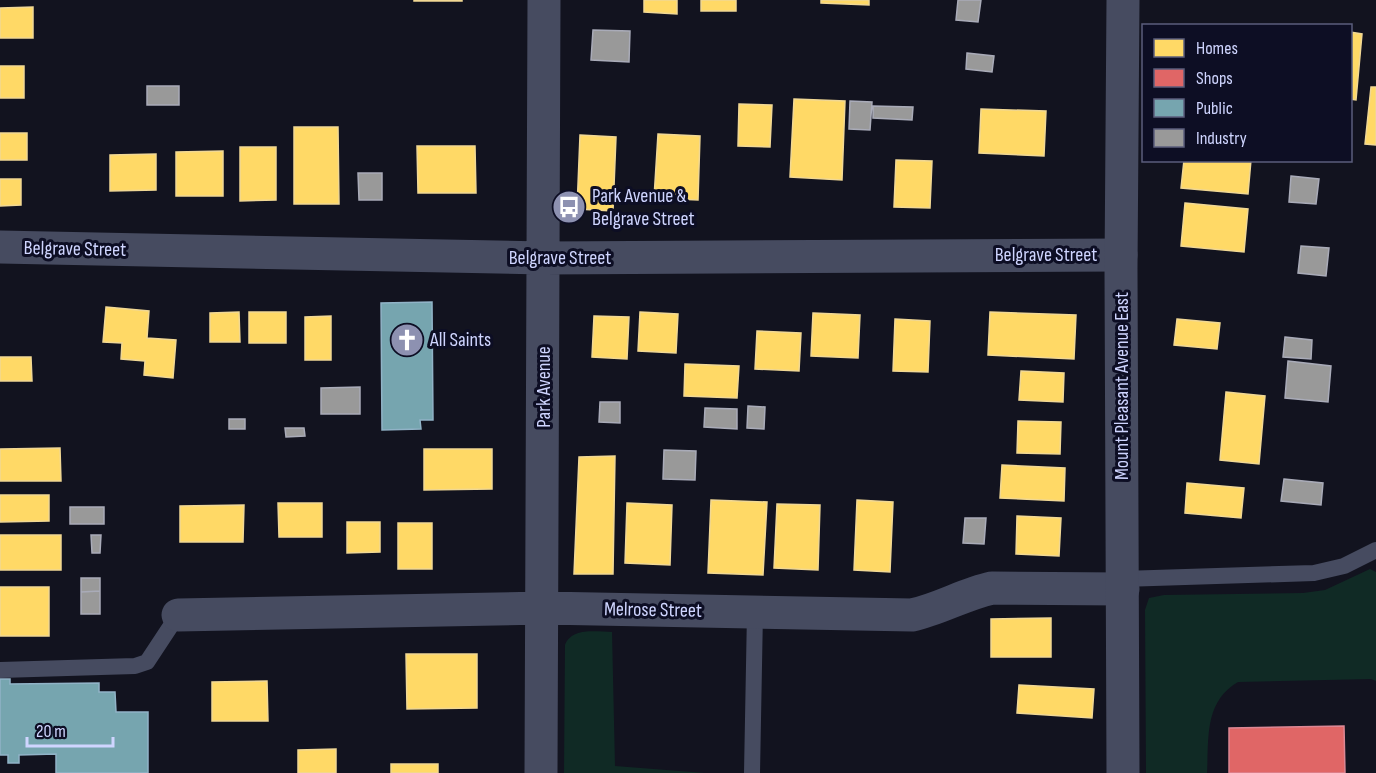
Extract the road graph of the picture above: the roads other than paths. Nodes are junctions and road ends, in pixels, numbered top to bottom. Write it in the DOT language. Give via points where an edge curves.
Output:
graph roads {
  1 [pos="544,0"];
  2 [pos="1123,0"];
  3 [pos="0,248"];
  4 [pos="1121,255"];
  5 [pos="544,258"];
  6 [pos="1376,550"];
  7 [pos="1123,584"];
  8 [pos="544,608"];
  9 [pos="755,612"];
  10 [pos="178,615"];
  11 [pos="0,670"];
  12 [pos="541,773"];
  13 [pos="752,773"];
  14 [pos="1123,773"];
  1 -- 5 [label="street, Park Avenue"];
  2 -- 4 [label="street, Mount Pleasant Avenue East"];
  3 -- 5 [label="street, Belgrave Street"];
  4 -- 5 [label="street, Belgrave Street"];
  4 -- 7 [label="street, Mount Pleasant Avenue East"];
  5 -- 8 [label="street, Park Avenue"];
  6 -- 7 [label="lane" via="1344,566 1314,573"];
  7 -- 9 [label="street, Melrose Street" via="992,588 912,615"];
  7 -- 14 [label="street, Mount Pleasant Avenue East"];
  8 -- 9 [label="street, Melrose Street"];
  8 -- 10 [label="street, Melrose Street"];
  8 -- 12 [label="street, Park Avenue"];
  9 -- 13 [label="lane"];
  10 -- 11 [label="lane" via="147,662 135,666"];
}
